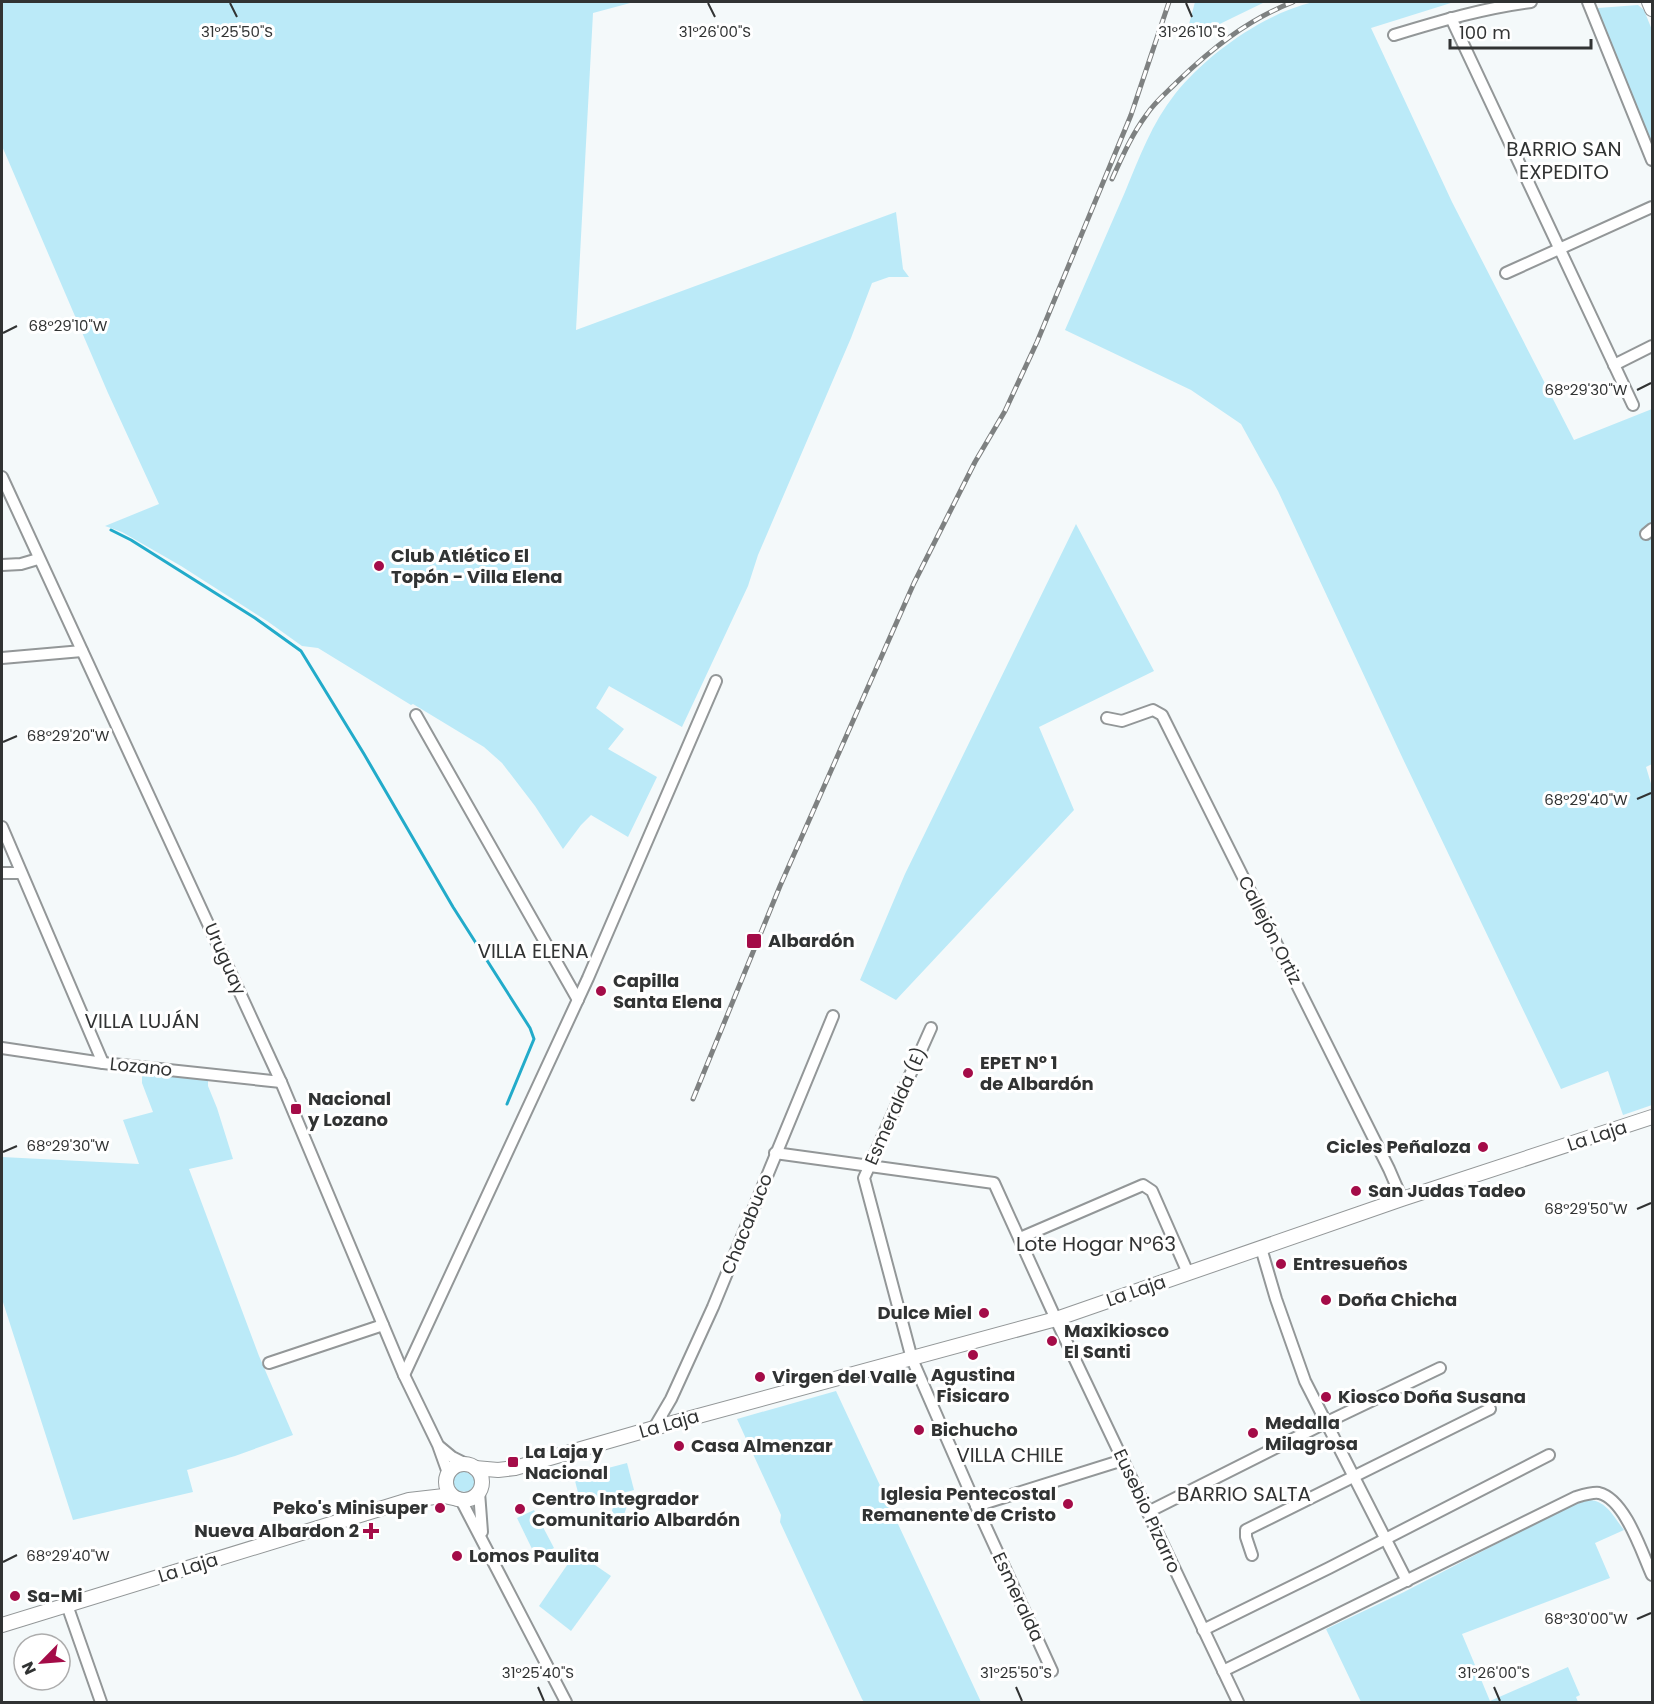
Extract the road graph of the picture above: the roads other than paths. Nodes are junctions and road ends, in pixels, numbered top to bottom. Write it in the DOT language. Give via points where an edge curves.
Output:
graph roads {
  1 [pos="1532,2"];
  2 [pos="1588,2"];
  3 [pos="1649,2"];
  4 [pos="1653,9"];
  5 [pos="1451,18"];
  6 [pos="1394,35"];
  7 [pos="1653,160"];
  8 [pos="1653,207"];
  9 [pos="1559,248"];
  10 [pos="1506,273"];
  11 [pos="1653,346"];
  12 [pos="1614,365"];
  13 [pos="1633,405"];
  14 [pos="2,477"];
  15 [pos="38,559"];
  16 [pos="2,565"];
  17 [pos="82,651"];
  18 [pos="2,658"];
  19 [pos="716,681"];
  20 [pos="416,715"];
  21 [pos="1107,718"];
  22 [pos="2,827"];
  23 [pos="2,873"];
  24 [pos="21,873"];
  25 [pos="578,1000"];
  26 [pos="833,1016"];
  27 [pos="931,1028"];
  28 [pos="2,1048"];
  29 [pos="103,1063"];
  30 [pos="281,1082"];
  31 [pos="1653,1117"];
  32 [pos="775,1153"];
  33 [pos="870,1165"];
  34 [pos="1402,1199"];
  35 [pos="1020,1238"];
  36 [pos="1261,1248"];
  37 [pos="1188,1273"];
  38 [pos="1056,1319"];
  39 [pos="383,1325"];
  40 [pos="912,1359"];
  41 [pos="269,1363"];
  42 [pos="1440,1368"];
  43 [pos="404,1375"];
  44 [pos="1490,1409"];
  45 [pos="1325,1423"];
  46 [pos="654,1428"];
  47 [pos="438,1445"];
  48 [pos="1549,1455"];
  49 [pos="1123,1460"];
  50 [pos="471,1466"];
  51 [pos="509,1469"];
  52 [pos="448,1475"];
  53 [pos="1352,1476"];
  54 [pos="480,1490"];
  55 [pos="460,1499"];
  56 [pos="409,1500"];
  57 [pos="976,1506"];
  58 [pos="1148,1512"];
  59 [pos="1385,1540"];
  60 [pos="484,1541"];
  61 [pos="1252,1555"];
  62 [pos="1653,1575"];
  63 [pos="1407,1581"];
  64 [pos="67,1605"];
  65 [pos="2,1625"];
  66 [pos="1203,1630"];
  67 [pos="1052,1671"];
  68 [pos="1223,1671"];
  69 [pos="101,1702"];
  70 [pos="566,1702"];
  71 [pos="1238,1702"];
  1 -- 5 [label="street"];
  2 -- 7 [label="street"];
  3 -- 4 [label="main road"];
  5 -- 6 [label="street"];
  5 -- 9 [label="street"];
  8 -- 9 [label="street"];
  9 -- 10 [label="street"];
  9 -- 12 [label="street"];
  11 -- 12 [label="street"];
  12 -- 13 [label="street"];
  14 -- 15 [label="street, Uruguay"];
  15 -- 16 [label="street"];
  15 -- 17 [label="street, Uruguay"];
  17 -- 18 [label="street"];
  17 -- 30 [label="street, Uruguay"];
  19 -- 25 [label="street"];
  20 -- 25 [label="street"];
  21 -- 34 [label="street, Callejón Ortiz" via="1122,721 1153,710 1162,715"];
  22 -- 24 [label="street"];
  23 -- 24 [label="street"];
  24 -- 29 [label="street"];
  25 -- 43 [label="street"];
  26 -- 32 [label="street, Chacabuco"];
  27 -- 33 [label="street, Esmeralda (E)"];
  28 -- 29 [label="street, Lozano"];
  29 -- 30 [label="street, Lozano"];
  30 -- 39 [label="street, Uruguay"];
  31 -- 34 [label="main road, La Laja"];
  32 -- 33 [label="street"];
  32 -- 46 [label="street, Chacabuco" via="713,1307"];
  33 -- 35 [label="street, Eusebio Pizarro" via="994,1183"];
  33 -- 40 [label="street, Esmeralda (E)" via="864,1178"];
  34 -- 36 [label="main road, La Laja"];
  35 -- 37 [label="street" via="1143,1185 1152,1191"];
  35 -- 38 [label="street, Eusebio Pizarro"];
  36 -- 37 [label="main road, La Laja"];
  36 -- 45 [label="street" via="1305,1381"];
  37 -- 38 [label="main road, La Laja"];
  38 -- 40 [label="main road, La Laja"];
  38 -- 49 [label="street, Eusebio Pizarro"];
  39 -- 41 [label="street"];
  39 -- 43 [label="street, Uruguay"];
  40 -- 46 [label="main road, La Laja"];
  40 -- 57 [label="street, Esmeralda"];
  42 -- 45 [label="street"];
  43 -- 47 [label="street, Uruguay"];
  44 -- 53 [label="street"];
  45 -- 53 [label="street"];
  45 -- 58 [label="street"];
  46 -- 51 [label="main road, La Laja"];
  47 -- 50 [label="street, Uruguay"];
  47 -- 52 [label="street, Uruguay"];
  48 -- 59 [label="street"];
  49 -- 57 [label="street"];
  49 -- 58 [label="street, Eusebio Pizarro"];
  50 -- 51 [label="main road, La Laja"];
  50 -- 52 [label="main road" via="459,1464"];
  50 -- 54 [label="main road" via="482,1481"];
  51 -- 54 [label="main road, La Laja"];
  52 -- 55 [label="main road" via="446,1485"];
  52 -- 56 [label="main road, La Laja" via="438,1485"];
  53 -- 59 [label="street"];
  53 -- 61 [label="street" via="1246,1530"];
  54 -- 55 [label="main road" via="471,1498"];
  54 -- 60 [label="street"];
  55 -- 56 [label="main road, La Laja" via="444,1496"];
  55 -- 60 [label="street"];
  56 -- 64 [label="main road, La Laja"];
  57 -- 67 [label="street, Esmeralda"];
  58 -- 66 [label="street, Eusebio Pizarro"];
  59 -- 63 [label="street"];
  59 -- 66 [label="street"];
  60 -- 70 [label="street"];
  62 -- 63 [label="street" via="1614,1500 1598,1493 1576,1497"];
  63 -- 68 [label="street"];
  64 -- 65 [label="main road, La Laja"];
  64 -- 69 [label="street"];
  66 -- 68 [label="street, Eusebio Pizarro"];
  68 -- 71 [label="street, Eusebio Pizarro"];
}
